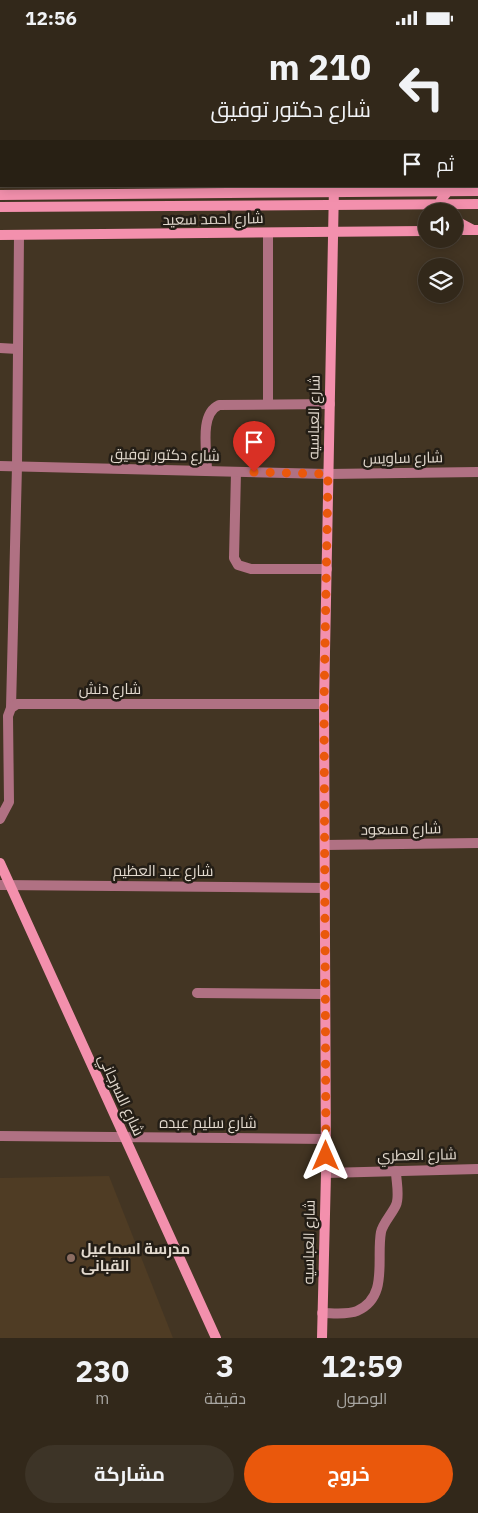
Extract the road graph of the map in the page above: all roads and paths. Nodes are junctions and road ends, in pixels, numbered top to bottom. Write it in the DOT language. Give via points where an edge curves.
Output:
graph roads {
  1 [pos="334,187"];
  2 [pos="451,187"];
  3 [pos="478,191"];
  4 [pos="0,195"];
  5 [pos="442,203"];
  6 [pos="478,204"];
  7 [pos="0,207"];
  8 [pos="463,224"];
  9 [pos="476,230"];
  10 [pos="418,231"];
  11 [pos="463,231"];
  12 [pos="268,233"];
  13 [pos="333,234"];
  14 [pos="0,235"];
  15 [pos="19,235"];
  16 [pos="0,348"];
  17 [pos="18,349"];
  18 [pos="268,404"];
  19 [pos="330,404"];
  20 [pos="0,466"];
  21 [pos="17,466"];
  22 [pos="207,471"];
  23 [pos="236,472"];
  24 [pos="478,472"];
  25 [pos="328,474"];
  26 [pos="327,569"];
  27 [pos="324,704"];
  28 [pos="11,708"];
  29 [pos="0,819"];
  30 [pos="478,843"];
  31 [pos="325,845"];
  32 [pos="0,863"];
  33 [pos="5,885"];
  34 [pos="326,887"];
  35 [pos="197,993"];
  36 [pos="325,995"];
  37 [pos="0,1136"];
  38 [pos="124,1138"];
  39 [pos="326,1139"];
  40 [pos="478,1169"];
  41 [pos="396,1171"];
  42 [pos="326,1173"];
  43 [pos="322,1313"];
  44 [pos="216,1338"];
  45 [pos="322,1338"];
  1 -- 13 [label="main road, شارع العباسيه"];
  2 -- 5 [label="main road"];
  3 -- 4 [label="main road, bridge"];
  6 -- 7 [label="main road, bridge"];
  8 -- 9 [label="main road"];
  9 -- 11 [label="main road"];
  10 -- 13 [label="main road, شارع احمد سعيد"];
  12 -- 13 [label="main road, شارع احمد سعيد"];
  12 -- 15 [label="main road, شارع احمد سعيد"];
  12 -- 18 [label="street"];
  13 -- 19 [label="main road, شارع العباسيه"];
  14 -- 15 [label="main road, شارع احمد سعيد"];
  15 -- 17 [label="street"];
  16 -- 17 [label="street"];
  17 -- 21 [label="street"];
  18 -- 19 [label="street"];
  18 -- 22 [label="street" via="219,405 212,409 207,417"];
  19 -- 25 [label="main road, شارع العباسيه"];
  20 -- 21 [label="street, شارع دكتور توفيق"];
  21 -- 22 [label="street, شارع دكتور توفيق"];
  21 -- 28 [label="street"];
  22 -- 23 [label="street, شارع دكتور توفيق"];
  23 -- 25 [label="street, شارع دكتور توفيق"];
  23 -- 26 [label="street" via="234,559 238,565 252,569"];
  24 -- 25 [label="street, شارع ساويس"];
  25 -- 26 [label="main road, شارع العباسيه"];
  26 -- 27 [label="main road, شارع العباسيه"];
  27 -- 28 [label="street, شارع دنش" via="17,704"];
  27 -- 31 [label="main road, شارع العباسيه"];
  28 -- 29 [label="street" via="8,716 9,802"];
  30 -- 31 [label="street, شارع مسعود"];
  31 -- 34 [label="main road, شارع العباسيه"];
  32 -- 33 [label="main road, شارع السرجاني"];
  33 -- 34 [label="street, شارع عبد العظيم"];
  33 -- 38 [label="main road, شارع السرجاني"];
  34 -- 36 [label="main road, شارع العباسيه"];
  35 -- 36 [label="street"];
  36 -- 39 [label="main road, شارع العباسيه"];
  37 -- 38 [label="street, شارع سليم عبده"];
  38 -- 39 [label="street, شارع سليم عبده"];
  38 -- 44 [label="main road, شارع السرجاني"];
  39 -- 42 [label="main road, شارع العباسيه"];
  40 -- 41 [label="street, شارع العطري"];
  41 -- 42 [label="street, شارع العطري"];
  41 -- 43 [label="street" via="396,1205 382,1229 379,1283 374,1297 355,1312"];
  42 -- 43 [label="main road, شارع العباسيه"];
  43 -- 45 [label="main road, شارع العباسيه"];
}
